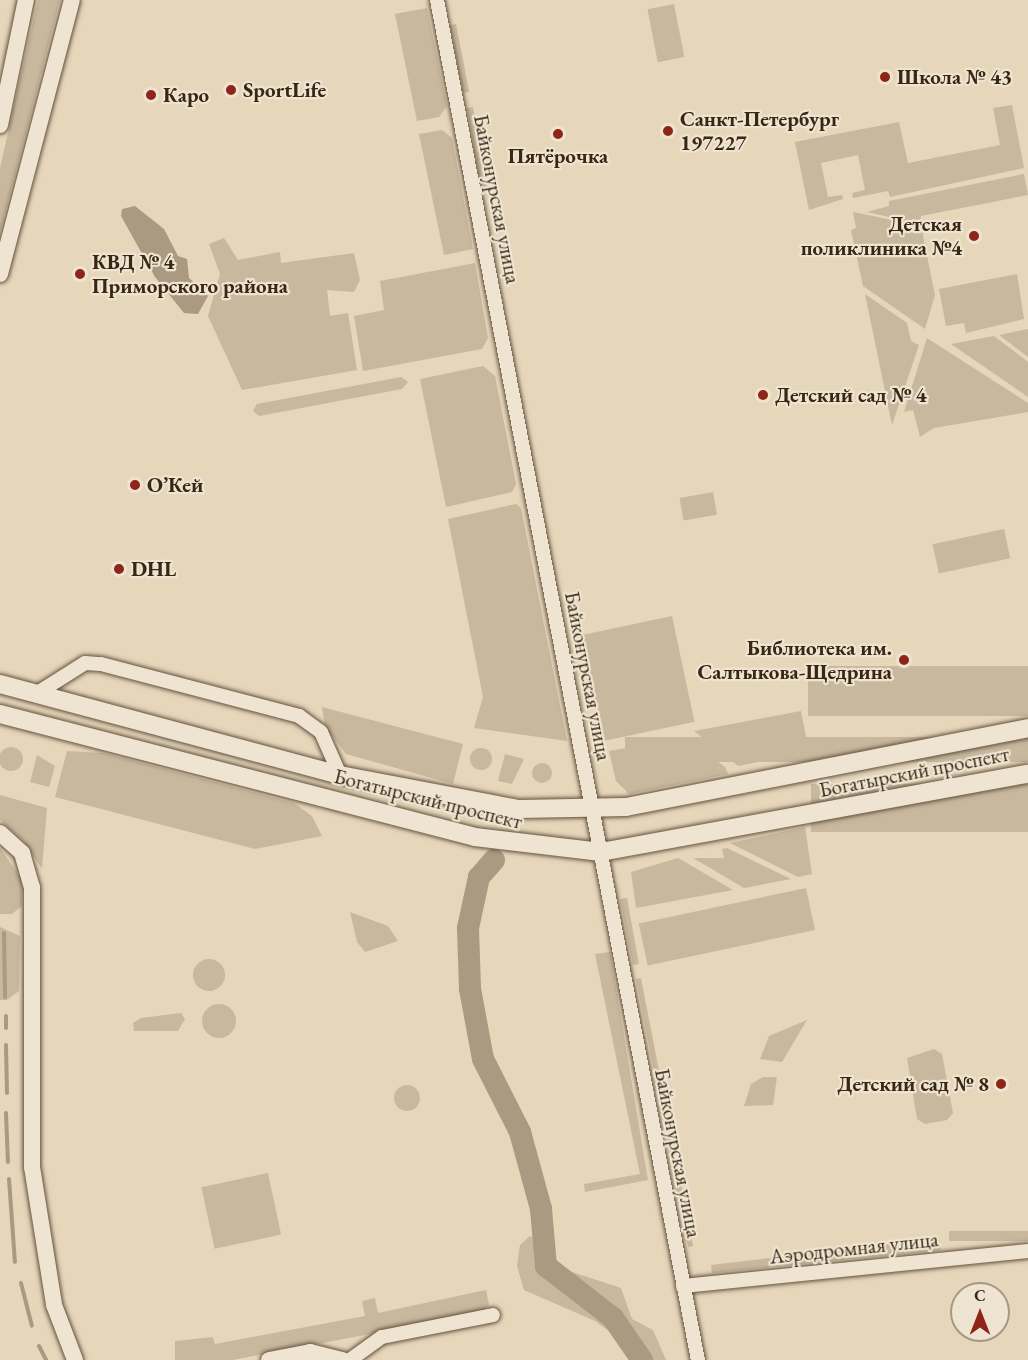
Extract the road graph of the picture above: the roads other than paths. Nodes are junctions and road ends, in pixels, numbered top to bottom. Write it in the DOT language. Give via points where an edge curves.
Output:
graph roads {
  1 [pos="26,0"];
  2 [pos="72,0"];
  3 [pos="437,0"];
  4 [pos="0,125"];
  5 [pos="0,274"];
  6 [pos="0,684"];
  7 [pos="36,694"];
  8 [pos="0,714"];
  9 [pos="1028,728"];
  10 [pos="1028,774"];
  11 [pos="340,775"];
  12 [pos="592,808"];
  13 [pos="0,833"];
  14 [pos="602,852"];
  15 [pos="1028,1251"];
  16 [pos="683,1286"];
  17 [pos="493,1315"];
  18 [pos="75,1360"];
  19 [pos="269,1360"];
  20 [pos="343,1360"];
  21 [pos="350,1360"];
  22 [pos="698,1360"];
  1 -- 4 [label="street"];
  2 -- 5 [label="street"];
  3 -- 12 [label="street, Байконурская улица"];
  6 -- 7 [label="main road, Богатырский проспект"];
  7 -- 11 [label="main road, Богатырский проспект"];
  7 -- 11 [label="street" via="85,663 101,664 299,716 321,732"];
  8 -- 14 [label="main road, Богатырский проспект" via="475,837"];
  9 -- 12 [label="main road, Богатырский проспект" via="626,807"];
  10 -- 14 [label="main road, Богатырский проспект"];
  11 -- 12 [label="main road, Богатырский проспект" via="478,804"];
  12 -- 14 [label="street, Байконурская улица"];
  13 -- 18 [label="street" via="22,853 32,887 32,1167 52,1296"];
  14 -- 16 [label="street, Байконурская улица" via="660,1186"];
  15 -- 16 [label="street, Аэродромная улица"];
  16 -- 22 [label="street, Байконурская улица"];
  17 -- 21 [label="street" via="382,1337"];
  19 -- 20 [label="street" via="310,1352"];
}
